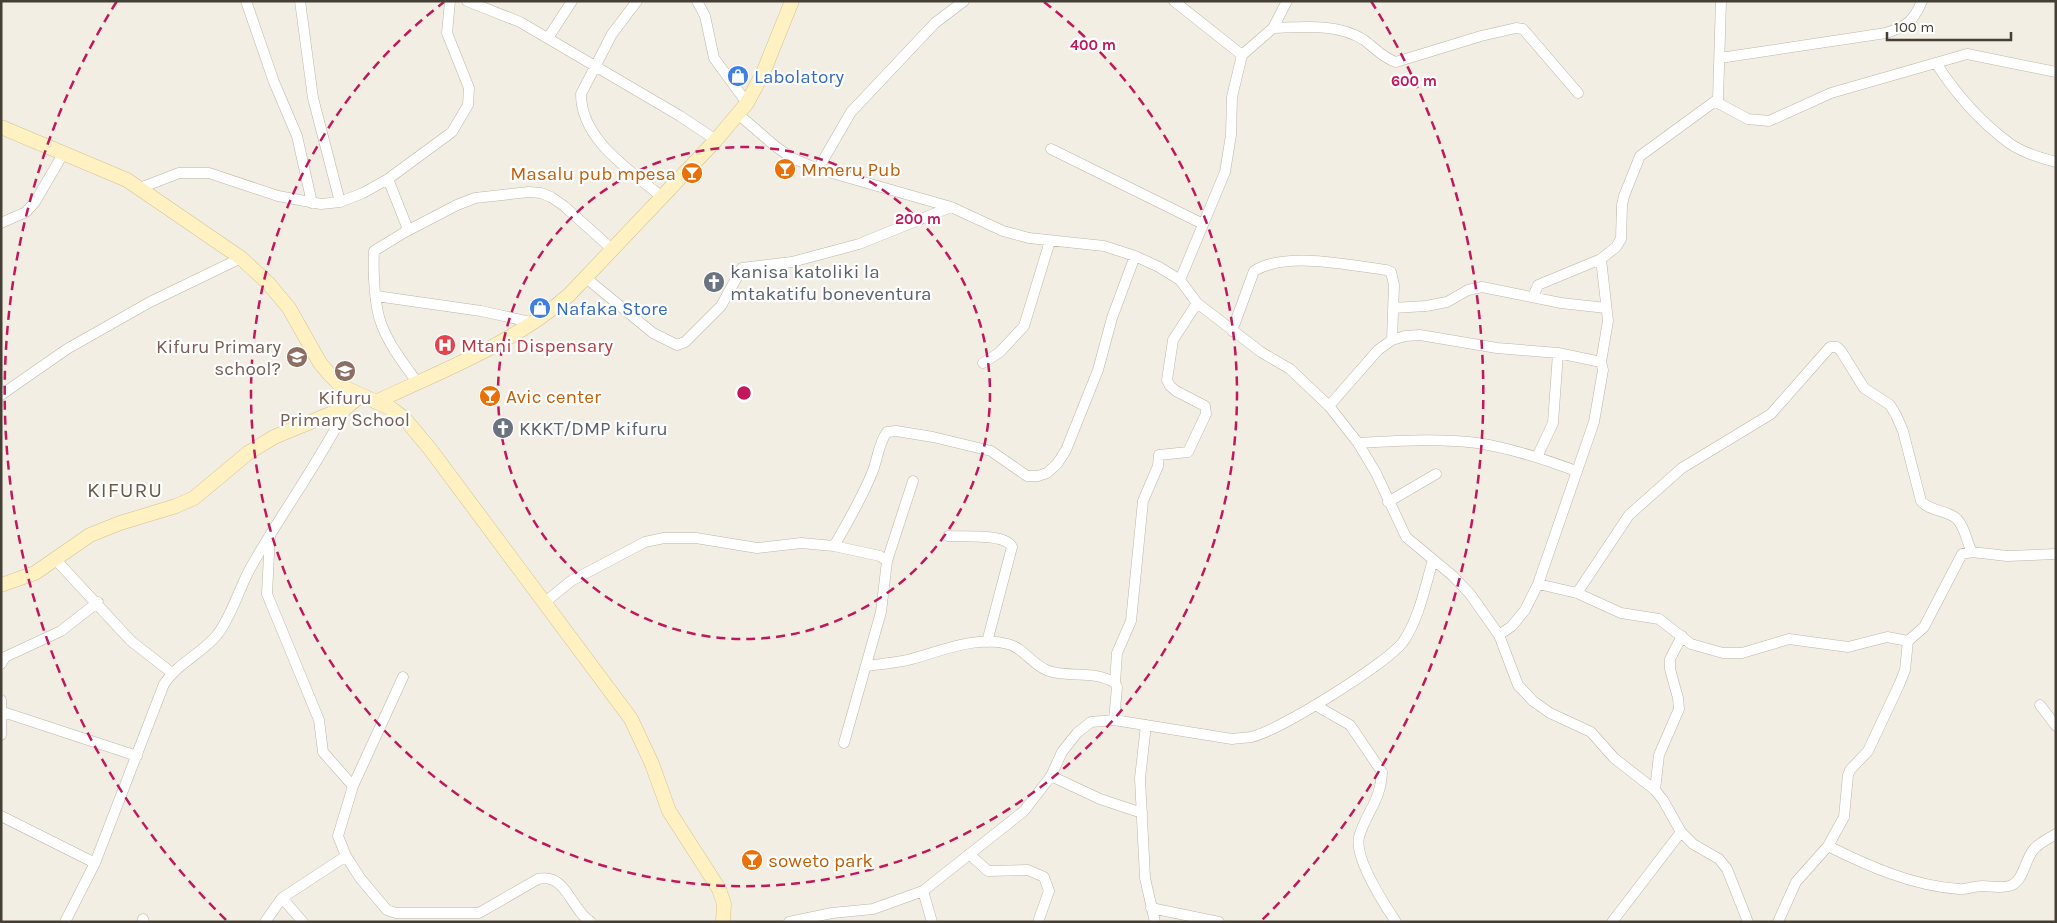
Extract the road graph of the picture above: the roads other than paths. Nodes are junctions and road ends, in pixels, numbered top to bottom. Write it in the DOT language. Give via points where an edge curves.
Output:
graph roads {
  1 [pos="246,1"];
  2 [pos="300,1"];
  3 [pos="450,1"];
  4 [pos="467,1"];
  5 [pos="572,1"];
  6 [pos="637,1"];
  7 [pos="697,1"];
  8 [pos="792,1"];
  9 [pos="964,1"];
  10 [pos="1174,1"];
  11 [pos="1288,1"];
  12 [pos="1721,1"];
  13 [pos="1922,1"];
  14 [pos="1273,28"];
  15 [pos="548,38"];
  16 [pos="1242,55"];
  17 [pos="1720,58"];
  18 [pos="1936,63"];
  19 [pos="595,67"];
  20 [pos="2056,72"];
  21 [pos="1578,93"];
  22 [pos="1716,102"];
  23 [pos="742,108"];
  24 [pos="1,127"];
  25 [pos="716,140"];
  26 [pos="1051,149"];
  27 [pos="63,154"];
  28 [pos="2056,162"];
  29 [pos="818,169"];
  30 [pos="388,179"];
  31 [pos="140,188"];
  32 [pos="662,197"];
  33 [pos="340,202"];
  34 [pos="312,204"];
  35 [pos="951,207"];
  36 [pos="1,223"];
  37 [pos="1204,224"];
  38 [pos="405,232"];
  39 [pos="1050,241"];
  40 [pos="613,250"];
  41 [pos="1135,256"];
  42 [pos="241,258"];
  43 [pos="1601,259"];
  44 [pos="586,278"];
  45 [pos="1180,280"];
  46 [pos="376,296"];
  47 [pos="1533,297"];
  48 [pos="1197,303"];
  49 [pos="1393,308"];
  50 [pos="1606,308"];
  51 [pos="535,323"];
  52 [pos="1232,330"];
  53 [pos="1392,340"];
  54 [pos="1558,353"];
  55 [pos="1601,362"];
  56 [pos="983,363"];
  57 [pos="417,382"];
  58 [pos="1,395"];
  59 [pos="360,396"];
  60 [pos="376,402"];
  61 [pos="1328,406"];
  62 [pos="347,407"];
  63 [pos="1358,443"];
  64 [pos="1537,457"];
  65 [pos="1576,471"];
  66 [pos="1436,474"];
  67 [pos="912,481"];
  68 [pos="1388,502"];
  69 [pos="270,536"];
  70 [pos="948,536"];
  71 [pos="834,546"];
  72 [pos="1972,552"];
  73 [pos="2056,554"];
  74 [pos="55,559"];
  75 [pos="1433,560"];
  76 [pos="888,561"];
  77 [pos="1538,584"];
  78 [pos="1,585"];
  79 [pos="1577,594"];
  80 [pos="98,602"];
  81 [pos="544,603"];
  82 [pos="1499,635"];
  83 [pos="1682,636"];
  84 [pos="1908,641"];
  85 [pos="987,642"];
  86 [pos="1,664"];
  87 [pos="866,666"];
  88 [pos="172,672"];
  89 [pos="403,676"];
  90 [pos="1115,683"];
  91 [pos="1,700"];
  92 [pos="1315,704"];
  93 [pos="2040,705"];
  94 [pos="3,712"];
  95 [pos="1114,720"];
  96 [pos="1146,725"];
  97 [pos="2056,726"];
  98 [pos="1,735"];
  99 [pos="844,743"];
  100 [pos="138,756"];
  101 [pos="1051,776"];
  102 [pos="353,786"];
  103 [pos="1654,790"];
  104 [pos="1142,813"];
  105 [pos="1,816"];
  106 [pos="1681,832"];
  107 [pos="2056,834"];
  108 [pos="1828,846"];
  109 [pos="969,854"];
  110 [pos="346,856"];
  111 [pos="95,863"];
  112 [pos="923,890"];
  113 [pos="282,898"];
  114 [pos="1151,908"];
  115 [pos="478,917"];
  116 [pos="65,922"];
  117 [pos="265,922"];
  118 [pos="303,922"];
  119 [pos="591,922"];
  120 [pos="723,922"];
  121 [pos="789,922"];
  122 [pos="932,922"];
  123 [pos="1038,922"];
  124 [pos="1155,922"];
  125 [pos="1220,922"];
  126 [pos="1396,922"];
  127 [pos="1612,922"];
  128 [pos="1748,922"];
  129 [pos="1778,922"];
  1 -- 34 [label="street" via="297,136"];
  2 -- 33 [label="street" via="313,98"];
  3 -- 30 [label="street" via="447,33 469,88 468,105 452,132"];
  4 -- 15 [label="street" via="520,22"];
  5 -- 15 [label="street"];
  6 -- 19 [label="street" via="612,34"];
  7 -- 23 [label="street" via="705,16 714,58"];
  8 -- 23 [label="street" via="763,73"];
  9 -- 29 [label="street" via="936,23 851,112"];
  10 -- 16 [label="street"];
  11 -- 14 [label="street"];
  12 -- 17 [label="street"];
  13 -- 17 [label="street" via="1916,16 1904,27 1886,33"];
  14 -- 16 [label="street"];
  14 -- 21 [label="street" via="1309,26 1348,33 1396,62 1481,36 1523,29"];
  15 -- 19 [label="street"];
  16 -- 37 [label="street" via="1232,97 1231,135 1225,172"];
  17 -- 22 [label="street"];
  18 -- 20 [label="street" via="1966,54"];
  18 -- 22 [label="street" via="1831,93 1769,121 1748,119"];
  18 -- 28 [label="street" via="1967,104 2009,143"];
  19 -- 25 [label="street"];
  19 -- 32 [label="street" via="581,94 583,114 595,136"];
  22 -- 43 [label="street" via="1640,156 1622,205 1621,239"];
  23 -- 25 [label="street"];
  23 -- 29 [label="street" via="775,146 792,158"];
  24 -- 27 [label="street"];
  25 -- 32 [label="street"];
  26 -- 37 [label="street"];
  27 -- 31 [label="street"];
  27 -- 36 [label="street" via="35,202 26,212"];
  29 -- 35 [label="street"];
  30 -- 33 [label="street"];
  30 -- 38 [label="street" via="406,222"];
  31 -- 34 [label="street" via="179,173 208,173"];
  31 -- 42 [label="street"];
  32 -- 40 [label="street"];
  33 -- 34 [label="street"];
  35 -- 39 [label="street" via="1003,232"];
  35 -- 44 [label="street" via="859,244 792,262 742,268 721,306 684,342 677,344 652,333"];
  37 -- 45 [label="street"];
  38 -- 40 [label="street" via="475,198 541,193 564,206"];
  38 -- 46 [label="street" via="374,251"];
  39 -- 41 [label="street" via="1104,246"];
  39 -- 56 [label="street" via="1024,326 1000,352"];
  40 -- 44 [label="street"];
  41 -- 45 [label="street"];
  41 -- 71 [label="street" via="1112,318 1098,370 1066,450 1057,464 1046,473 1033,477 1020,473 990,451 896,431 887,432 882,438 873,471"];
  42 -- 58 [label="street" via="150,302 67,349"];
  42 -- 59 [label="street" via="289,308 330,375 341,386"];
  43 -- 47 [label="street" via="1538,285"];
  43 -- 50 [label="street"];
  44 -- 51 [label="street"];
  45 -- 48 [label="street"];
  46 -- 51 [label="street" via="481,311"];
  46 -- 57 [label="street" via="380,323 387,338"];
  47 -- 49 [label="street" via="1482,287 1468,290 1447,302"];
  47 -- 50 [label="street"];
  48 -- 52 [label="street"];
  48 -- 90 [label="street" via="1173,340 1167,380 1176,391 1205,406 1206,414 1188,452 1159,455 1158,466 1143,502 1131,621 1117,653"];
  49 -- 52 [label="street" via="1394,277 1386,270 1298,261 1277,263 1254,271"];
  49 -- 53 [label="street"];
  50 -- 55 [label="street" via="1608,321"];
  51 -- 57 [label="street" via="498,345"];
  52 -- 61 [label="street" via="1290,369"];
  53 -- 54 [label="street" via="1420,336"];
  53 -- 61 [label="street" via="1378,350"];
  54 -- 55 [label="street"];
  54 -- 64 [label="street" via="1553,422"];
  55 -- 65 [label="street" via="1603,370 1594,422"];
  57 -- 60 [label="street"];
  59 -- 60 [label="street"];
  59 -- 62 [label="street"];
  60 -- 81 [label="street" via="404,418 430,449"];
  61 -- 63 [label="street"];
  62 -- 69 [label="street" via="326,449"];
  62 -- 74 [label="street" via="274,436 194,498 90,535"];
  63 -- 64 [label="street" via="1434,440 1476,443"];
  63 -- 68 [label="street"];
  64 -- 65 [label="street"];
  65 -- 77 [label="street"];
  66 -- 68 [label="street"];
  67 -- 76 [label="street"];
  68 -- 75 [label="street" via="1406,537"];
  69 -- 88 [label="street" via="218,634 205,648"];
  69 -- 102 [label="street" via="267,594 319,720 324,752"];
  70 -- 85 [label="street" via="994,538 1005,540 1012,547"];
  71 -- 76 [label="street" via="880,556"];
  71 -- 81 [label="street" via="801,543 757,548 696,538 652,540 571,581"];
  72 -- 73 [label="street" via="2007,556"];
  72 -- 79 [label="street" via="1965,530 1956,519 1921,502 1903,431 1890,406 1869,393 1841,351 1834,346 1771,414 1682,468 1629,515"];
  72 -- 84 [label="street" via="1962,554 1924,627"];
  74 -- 78 [label="street" via="35,573"];
  74 -- 80 [label="street"];
  75 -- 82 [label="street" via="1470,594"];
  75 -- 92 [label="street" via="1410,630 1402,643 1390,656"];
  76 -- 87 [label="street" via="881,612"];
  77 -- 79 [label="street"];
  77 -- 82 [label="street" via="1525,610 1512,626"];
  79 -- 83 [label="street" via="1621,613 1659,619"];
  80 -- 86 [label="street" via="61,631 5,657"];
  80 -- 88 [label="street" via="132,641"];
  81 -- 120 [label="street" via="630,719 670,811 719,889 724,904"];
  82 -- 103 [label="street" via="1518,685 1533,701 1550,713 1591,732 1614,758"];
  83 -- 84 [label="street" via="1691,644 1723,653 1742,653 1789,638 1848,647 1887,637"];
  83 -- 103 [label="street" via="1670,659 1679,709 1659,755"];
  84 -- 108 [label="street" via="1905,670 1868,750 1850,770 1844,817"];
  85 -- 87 [label="street" via="905,661"];
  85 -- 90 [label="street" via="1011,645 1047,671 1099,676"];
  87 -- 99 [label="street"];
  88 -- 100 [label="street" via="158,698"];
  89 -- 102 [label="street"];
  90 -- 95 [label="street"];
  91 -- 94 [label="street"];
  92 -- 96 [label="street" via="1252,737 1232,739"];
  92 -- 126 [label="street" via="1350,725 1382,772 1378,797 1359,838 1358,849"];
  93 -- 97 [label="street"];
  94 -- 98 [label="street"];
  94 -- 100 [label="street"];
  95 -- 96 [label="street"];
  95 -- 101 [label="street" via="1091,722 1076,733 1062,752"];
  96 -- 104 [label="street" via="1140,778"];
  100 -- 111 [label="street"];
  101 -- 104 [label="street"];
  101 -- 109 [label="street" via="1024,811"];
  102 -- 110 [label="street" via="338,836"];
  103 -- 106 [label="street"];
  104 -- 114 [label="street" via="1145,878"];
  105 -- 111 [label="street"];
  106 -- 127 [label="street"];
  106 -- 128 [label="street" via="1693,844 1719,859 1727,869"];
  107 -- 108 [label="street" via="2033,850 2014,884 2005,887 1960,889 1896,876"];
  108 -- 129 [label="street" via="1796,882"];
  109 -- 112 [label="street"];
  109 -- 123 [label="street" via="988,871 1028,870 1044,877 1048,891"];
  110 -- 113 [label="street"];
  110 -- 115 [label="street" via="387,910"];
  111 -- 116 [label="street"];
  112 -- 121 [label="street" via="873,908"];
  112 -- 122 [label="street"];
  113 -- 117 [label="street"];
  113 -- 118 [label="street"];
  114 -- 124 [label="street"];
  114 -- 125 [label="street"];
  115 -- 119 [label="street" via="546,877 557,881 576,909"];
}
